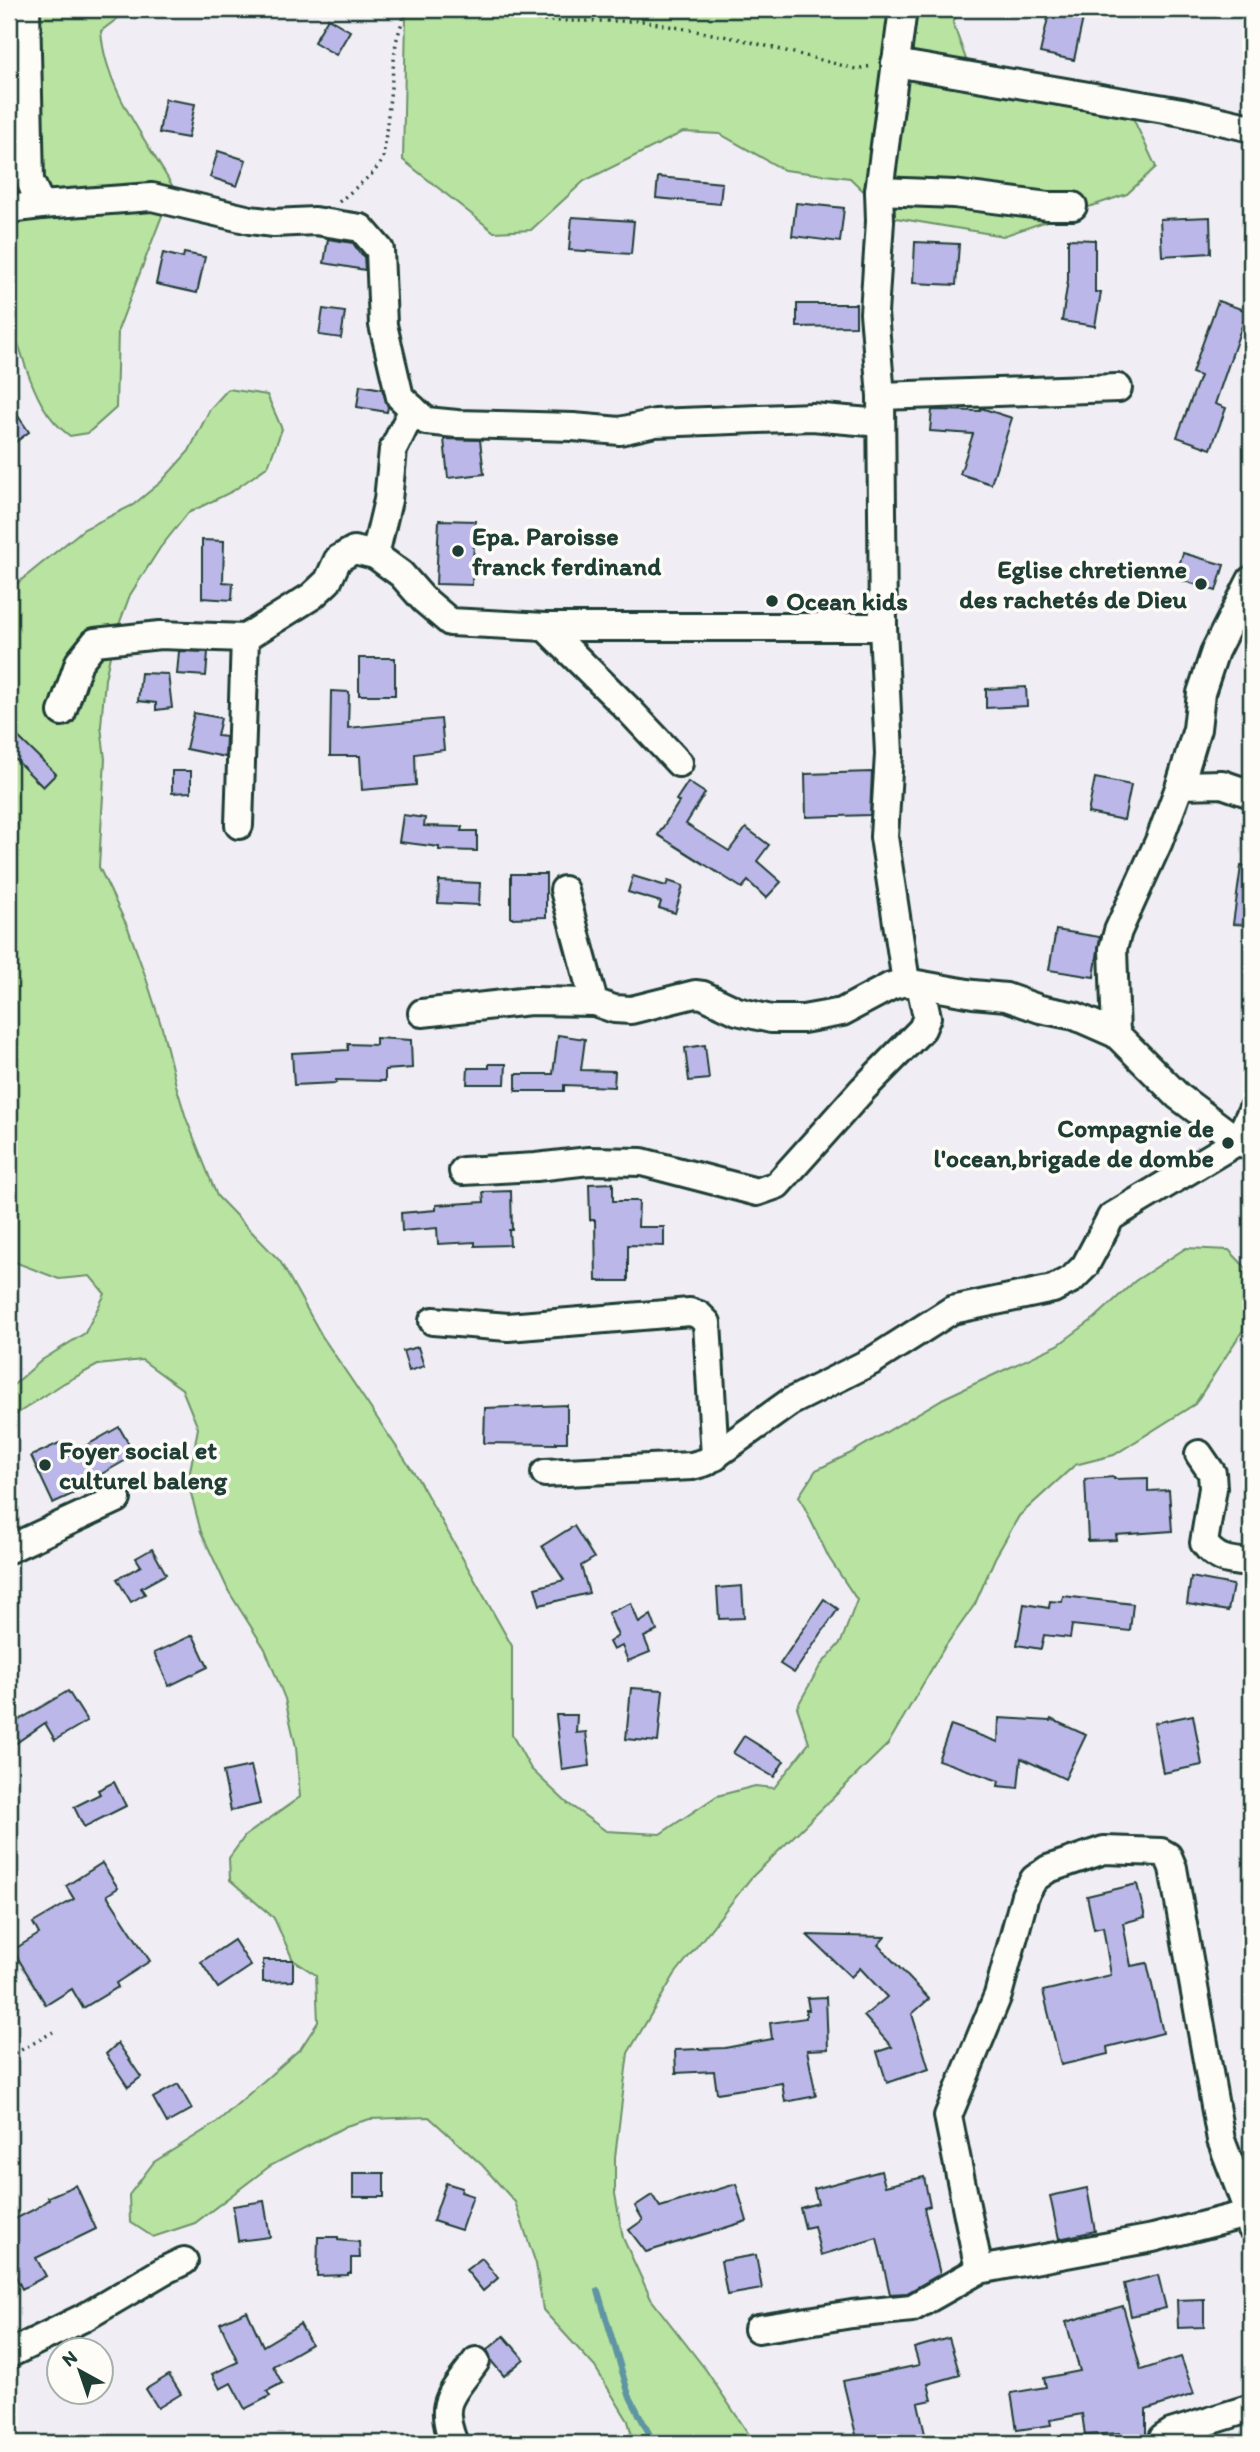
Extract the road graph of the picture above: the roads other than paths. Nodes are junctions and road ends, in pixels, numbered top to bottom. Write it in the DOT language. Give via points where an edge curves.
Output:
graph roads {
  1 [pos="26,9"];
  2 [pos="903,9"];
  3 [pos="895,63"];
  4 [pos="1251,128"];
  5 [pos="879,191"];
  6 [pos="41,205"];
  7 [pos="1073,206"];
  8 [pos="9,209"];
  9 [pos="1118,388"];
  10 [pos="881,396"];
  11 [pos="413,409"];
  12 [pos="881,423"];
  13 [pos="375,555"];
  14 [pos="1251,580"];
  15 [pos="545,627"];
  16 [pos="883,627"];
  17 [pos="245,638"];
  18 [pos="62,712"];
  19 [pos="679,763"];
  20 [pos="1180,785"];
  21 [pos="1251,794"];
  22 [pos="239,825"];
  23 [pos="564,890"];
  24 [pos="913,983"];
  25 [pos="594,1002"];
  26 [pos="422,1013"];
  27 [pos="1116,1034"];
  28 [pos="1251,1112"];
  29 [pos="1244,1144"];
  30 [pos="463,1171"];
  31 [pos="433,1321"];
  32 [pos="1199,1454"];
  33 [pos="715,1457"];
  34 [pos="545,1473"];
  35 [pos="117,1499"];
  36 [pos="9,1549"];
  37 [pos="1251,1563"];
  38 [pos="1250,2218"];
  39 [pos="184,2261"];
  40 [pos="979,2270"];
  41 [pos="758,2329"];
  42 [pos="9,2354"];
  43 [pos="476,2361"];
  44 [pos="1251,2408"];
  45 [pos="454,2443"];
  46 [pos="1161,2443"];
  1 -- 6 [label="street" via="30,181"];
  2 -- 3 [label="street"];
  3 -- 4 [label="street"];
  3 -- 5 [label="street"];
  5 -- 7 [label="street"];
  5 -- 10 [label="street" via="874,313"];
  6 -- 8 [label="street"];
  6 -- 11 [label="street" via="152,197 250,220 315,221 361,228 380,250 383,326 400,397"];
  9 -- 10 [label="street"];
  10 -- 12 [label="street"];
  11 -- 12 [label="street" via="426,421 457,425 620,431 655,423 812,417"];
  11 -- 13 [label="street" via="393,450"];
  12 -- 16 [label="street"];
  13 -- 15 [label="street" via="450,622"];
  13 -- 17 [label="street" via="354,550 338,559 328,581 312,596"];
  14 -- 20 [label="street" via="1215,650 1200,693 1197,729"];
  15 -- 16 [label="street"];
  15 -- 19 [label="street"];
  16 -- 24 [label="street" via="889,754 884,837"];
  17 -- 18 [label="street" via="160,635 95,642 79,662"];
  17 -- 22 [label="street"];
  20 -- 21 [label="street" via="1222,784"];
  20 -- 27 [label="street" via="1113,949"];
  23 -- 25 [label="street"];
  24 -- 25 [label="street" via="891,986 842,1012 803,1019 771,1019 695,994 631,1010"];
  24 -- 27 [label="street" via="1006,997 1075,1016"];
  24 -- 30 [label="street" via="927,1017 922,1029 777,1185 757,1192 642,1162 589,1161"];
  25 -- 26 [label="street" via="530,1001"];
  27 -- 29 [label="street" via="1178,1097"];
  28 -- 29 [label="street"];
  29 -- 33 [label="street" via="1111,1217 1085,1266 1072,1279 1053,1289 952,1310 872,1361 790,1402"];
  31 -- 33 [label="street" via="508,1327 690,1312 699,1315 707,1323"];
  32 -- 37 [label="street" via="1212,1473 1213,1488 1204,1543 1212,1555 1224,1561"];
  33 -- 34 [label="street" via="692,1466"];
  35 -- 36 [label="street"];
  38 -- 40 [label="street"];
  38 -- 40 [label="street" via="1221,2140 1173,1868 1161,1852 1104,1850 1048,1869 1034,1879 1025,1895 998,1995 948,2116"];
  39 -- 42 [label="street"];
  40 -- 41 [label="street" via="912,2308"];
  43 -- 45 [label="street" via="446,2410"];
  44 -- 46 [label="street" via="1171,2433"];
}
